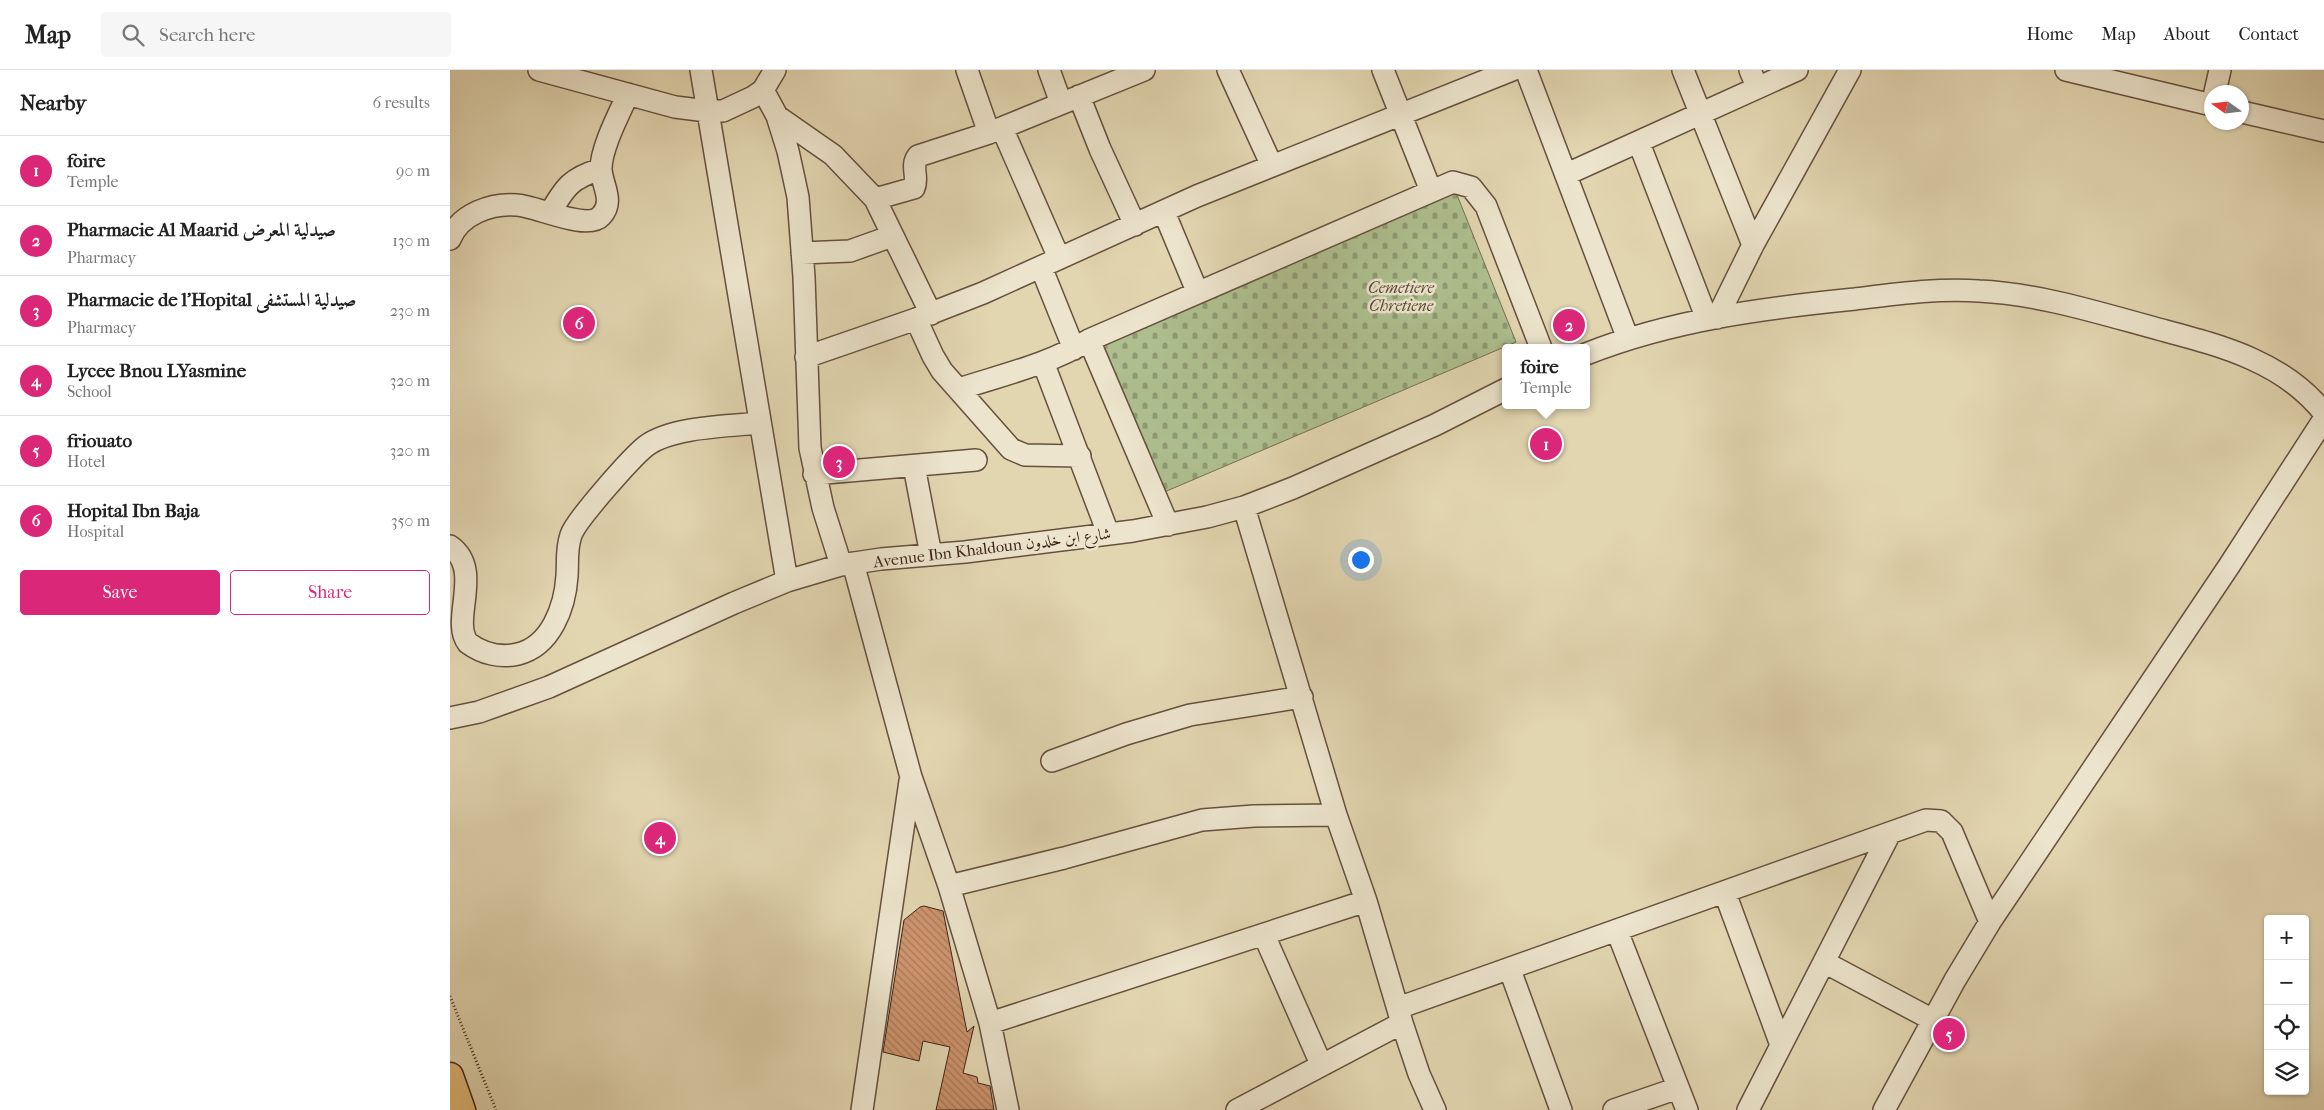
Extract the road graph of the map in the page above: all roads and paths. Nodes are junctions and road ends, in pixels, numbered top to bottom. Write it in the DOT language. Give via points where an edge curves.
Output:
graph roads {
  1 [pos="539,70"];
  2 [pos="702,70"];
  3 [pos="966,70"];
  4 [pos="1049,70"];
  5 [pos="1144,70"];
  6 [pos="1228,70"];
  7 [pos="1383,70"];
  8 [pos="1512,70"];
  9 [pos="1526,70"];
  10 [pos="1683,70"];
  11 [pos="1796,70"];
  12 [pos="1850,70"];
  13 [pos="2066,70"];
  14 [pos="2220,70"];
  15 [pos="770,76"];
  16 [pos="2115,76"];
  17 [pos="1754,78"];
  18 [pos="2217,85"];
  19 [pos="628,94"];
  20 [pos="1070,100"];
  21 [pos="2204,103"];
  22 [pos="708,111"];
  23 [pos="1701,112"];
  24 [pos="2249,114"];
  25 [pos="1402,115"];
  26 [pos="777,116"];
  27 [pos="995,131"];
  28 [pos="2324,132"];
  29 [pos="1639,143"];
  30 [pos="1272,166"];
  31 [pos="601,170"];
  32 [pos="1567,174"];
  33 [pos="1431,191"];
  34 [pos="875,199"];
  35 [pos="1164,212"];
  36 [pos="550,213"];
  37 [pos="1136,225"];
  38 [pos="892,236"];
  39 [pos="450,239"];
  40 [pos="1753,246"];
  41 [pos="802,253"];
  42 [pos="1050,262"];
  43 [pos="1198,291"];
  44 [pos="923,316"];
  45 [pos="1712,318"];
  46 [pos="1628,339"];
  47 [pos="1539,344"];
  48 [pos="1082,345"];
  49 [pos="1590,353"];
  50 [pos="806,357"];
  51 [pos="1043,362"];
  52 [pos="959,389"];
  53 [pos="1502,391"];
  54 [pos="2324,413"];
  55 [pos="2324,419"];
  56 [pos="760,423"];
  57 [pos="1080,456"];
  58 [pos="976,460"];
  59 [pos="914,466"];
  60 [pos="814,474"];
  61 [pos="1244,507"];
  62 [pos="1168,525"];
  63 [pos="1108,533"];
  64 [pos="450,546"];
  65 [pos="931,554"];
  66 [pos="847,564"];
  67 [pos="786,581"];
  68 [pos="1302,697"];
  69 [pos="479,712"];
  70 [pos="450,718"];
  71 [pos="450,732"];
  72 [pos="1052,761"];
  73 [pos="911,777"];
  74 [pos="1336,815"];
  75 [pos="1889,835"];
  76 [pos="949,886"];
  77 [pos="1725,893"];
  78 [pos="1366,901"];
  79 [pos="1990,922"];
  80 [pos="1617,931"];
  81 [pos="1264,935"];
  82 [pos="1824,962"];
  83 [pos="1510,970"];
  84 [pos="450,996"];
  85 [pos="1400,1016"];
  86 [pos="1932,1020"];
  87 [pos="990,1023"];
  88 [pos="1781,1044"];
  89 [pos="1322,1064"];
  90 [pos="450,1076"];
  91 [pos="1678,1088"];
  92 [pos="1753,1108"];
  93 [pos="462,1110"];
  94 [pos="496,1110"];
  95 [pos="862,1110"];
  96 [pos="1008,1110"];
  97 [pos="1237,1110"];
  98 [pos="1435,1110"];
  99 [pos="1561,1110"];
  100 [pos="1614,1110"];
  101 [pos="1687,1110"];
  102 [pos="1884,1110"];
  1 -- 19 [label="street"];
  2 -- 22 [label="street"];
  3 -- 27 [label="street"];
  4 -- 20 [label="street"];
  5 -- 20 [label="street"];
  6 -- 30 [label="street"];
  7 -- 25 [label="street"];
  8 -- 25 [label="street"];
  9 -- 32 [label="street"];
  10 -- 23 [label="street"];
  11 -- 17 [label="street"];
  12 -- 40 [label="street"];
  13 -- 16 [label="street"];
  14 -- 18 [label="street"];
  15 -- 22 [label="street" via="738,105 724,111"];
  15 -- 26 [label="street"];
  16 -- 21 [label="street"];
  17 -- 23 [label="street"];
  19 -- 22 [label="street" via="675,107"];
  19 -- 31 [label="street" via="604,153"];
  20 -- 27 [label="street"];
  20 -- 37 [label="street" via="1100,149"];
  22 -- 56 [label="street"];
  23 -- 29 [label="street"];
  23 -- 40 [label="street"];
  24 -- 28 [label="street"];
  25 -- 30 [label="street"];
  25 -- 33 [label="street"];
  26 -- 34 [label="street" via="833,155"];
  26 -- 41 [label="street" via="798,197"];
  27 -- 34 [label="street" via="918,156 914,164 914,188"];
  27 -- 42 [label="street"];
  29 -- 32 [label="street"];
  29 -- 45 [label="street"];
  30 -- 35 [label="street"];
  31 -- 36 [label="street" via="572,180"];
  31 -- 36 [label="street" via="608,199 600,218 587,222"];
  32 -- 46 [label="street"];
  33 -- 43 [label="street"];
  33 -- 47 [label="street" via="1453,182 1471,187 1478,194 1486,206"];
  34 -- 38 [label="street"];
  35 -- 37 [label="street"];
  35 -- 43 [label="street"];
  36 -- 39 [label="street" via="517,204 486,208 465,218"];
  37 -- 42 [label="street"];
  38 -- 41 [label="street" via="850,252"];
  38 -- 44 [label="street"];
  40 -- 45 [label="street"];
  41 -- 50 [label="street"];
  42 -- 44 [label="street"];
  42 -- 48 [label="street"];
  43 -- 48 [label="street"];
  44 -- 50 [label="street"];
  44 -- 52 [label="street" via="937,363"];
  45 -- 46 [label="street"];
  45 -- 54 [label="street" via="1822,302 1927,292 2005,293 2062,304 2226,348 2273,368 2299,386"];
  46 -- 49 [label="street"];
  48 -- 51 [label="street"];
  48 -- 62 [label="street"];
  50 -- 60 [label="street"];
  51 -- 52 [label="street"];
  51 -- 57 [label="street"];
  52 -- 57 [label="street" via="1015,452 1034,456"];
  53 -- 61 [label="street, Avenue Ibn Khaldoun شارع ابن خلدون" via="1427,429"];
  55 -- 79 [label="street"];
  56 -- 64 [label="street" via="676,432 647,445 588,510 571,534 564,597 556,622 524,653 505,658 486,653 468,643 460,632 458,614 464,572 461,556"];
  56 -- 67 [label="street"];
  57 -- 63 [label="street"];
  58 -- 59 [label="street"];
  59 -- 60 [label="street"];
  59 -- 65 [label="street"];
  60 -- 66 [label="street"];
  61 -- 62 [label="street, Avenue Ibn Khaldoun شارع ابن خلدون"];
  61 -- 68 [label="street"];
  62 -- 63 [label="street, Avenue Ibn Khaldoun شارع ابن خلدون"];
  63 -- 65 [label="street, Avenue Ibn Khaldoun شارع ابن خلدون"];
  65 -- 66 [label="street, Avenue Ibn Khaldoun شارع ابن خلدون"];
  66 -- 67 [label="street, Avenue Ibn Khaldoun شارع ابن خلدون"];
  66 -- 73 [label="street"];
  67 -- 69 [label="street, Avenue Ibn Khaldoun شارع ابن خلدون" via="549,687"];
  68 -- 72 [label="street" via="1190,715"];
  68 -- 74 [label="street"];
  69 -- 70 [label="street"];
  69 -- 71 [label="street"];
  73 -- 76 [label="street"];
  73 -- 95 [label="street"];
  74 -- 76 [label="street" via="1202,820"];
  74 -- 78 [label="street"];
  75 -- 77 [label="street"];
  75 -- 79 [label="street" via="1926,820 1933,819 1946,826"];
  75 -- 82 [label="street"];
  76 -- 87 [label="street"];
  77 -- 80 [label="street"];
  77 -- 88 [label="street"];
  78 -- 81 [label="street"];
  78 -- 85 [label="street"];
  79 -- 86 [label="street"];
  80 -- 83 [label="street"];
  80 -- 91 [label="street"];
  81 -- 87 [label="street"];
  81 -- 89 [label="street"];
  82 -- 86 [label="street"];
  82 -- 88 [label="street"];
  83 -- 85 [label="street"];
  83 -- 99 [label="street"];
  84 -- 94 [label="path"];
  85 -- 89 [label="street"];
  85 -- 98 [label="street"];
  86 -- 102 [label="street"];
  87 -- 96 [label="street"];
  88 -- 92 [label="street"];
  89 -- 97 [label="street"];
  90 -- 93 [label="main road"];
  91 -- 100 [label="street"];
  91 -- 101 [label="street"];
}
